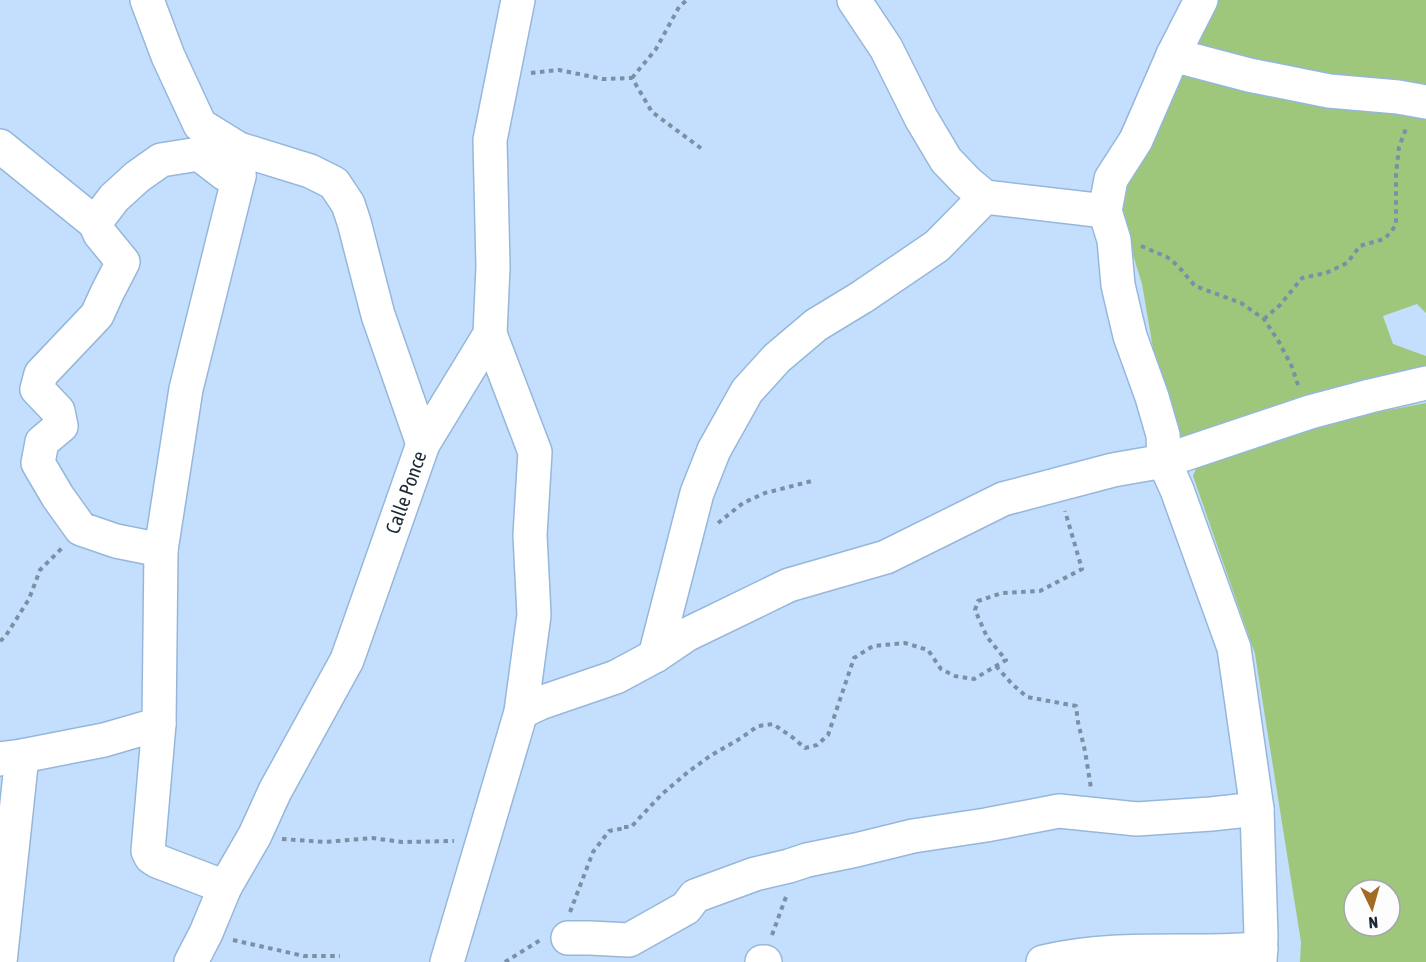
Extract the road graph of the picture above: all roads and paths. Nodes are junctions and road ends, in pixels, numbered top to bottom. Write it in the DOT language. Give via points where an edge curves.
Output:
graph roads {
  1 [pos="147,0"];
  2 [pos="518,0"];
  3 [pos="687,0"];
  4 [pos="855,0"];
  5 [pos="1201,0"];
  6 [pos="1173,55"];
  7 [pos="503,76"];
  8 [pos="632,78"];
  9 [pos="1420,102"];
  10 [pos="0,146"];
  11 [pos="702,148"];
  12 [pos="239,162"];
  13 [pos="985,197"];
  14 [pos="95,223"];
  15 [pos="1110,226"];
  16 [pos="1264,319"];
  17 [pos="490,334"];
  18 [pos="1426,383"];
  19 [pos="1310,412"];
  20 [pos="423,444"];
  21 [pos="1164,462"];
  22 [pos="812,481"];
  23 [pos="1056,485"];
  24 [pos="81,529"];
  25 [pos="161,550"];
  26 [pos="682,552"];
  27 [pos="0,641"];
  28 [pos="655,656"];
  29 [pos="996,666"];
  30 [pos="521,712"];
  31 [pos="159,724"];
  32 [pos="11,758"];
  33 [pos="1257,809"];
  34 [pos="1097,815"];
  35 [pos="624,827"];
  36 [pos="631,827"];
  37 [pos="255,835"];
  38 [pos="481,847"];
  39 [pos="807,860"];
  40 [pos="225,886"];
  41 [pos="206,933"];
  42 [pos="568,938"];
  43 [pos="1261,955"];
  44 [pos="340,956"];
  45 [pos="0,962"];
  46 [pos="191,962"];
  47 [pos="447,962"];
  48 [pos="505,962"];
  49 [pos="763,962"];
  50 [pos="1043,962"];
  1 -- 12 [label="street" via="200,125"];
  2 -- 7 [label="street, Calle Ponce"];
  3 -- 8 [label="path"];
  4 -- 13 [label="street" via="886,48 946,160"];
  5 -- 6 [label="street"];
  6 -- 9 [label="street" via="1329,91"];
  6 -- 15 [label="street" via="1136,140 1112,179"];
  7 -- 8 [label="path" via="560,70 603,79"];
  7 -- 17 [label="street, Calle Ponce" via="490,140"];
  8 -- 11 [label="path" via="652,112"];
  9 -- 16 [label="path" via="1399,147 1396,225 1384,240 1360,246 1347,263 1302,278"];
  10 -- 14 [label="street"];
  12 -- 14 [label="street" via="225,174 198,154 161,160 114,198"];
  12 -- 20 [label="street" via="310,171 334,183 348,204 378,315"];
  12 -- 25 [label="street" via="186,389"];
  13 -- 15 [label="street"];
  13 -- 26 [label="street" via="937,246 816,326 777,358 747,391 714,450 697,493"];
  14 -- 24 [label="street" via="123,262 97,315 41,374 37,389 58,411 61,426 42,442 38,463"];
  15 -- 16 [label="path" via="1125,241 1167,256 1195,286 1241,303"];
  15 -- 21 [label="street" via="1118,285 1130,336 1163,435"];
  16 -- 19 [label="path" via="1292,367"];
  17 -- 20 [label="street, Calle Ponce"];
  17 -- 30 [label="street" via="535,452 530,535 534,615"];
  18 -- 19 [label="street"];
  19 -- 21 [label="street"];
  20 -- 37 [label="street, Calle Ponce" via="347,660"];
  21 -- 23 [label="street"];
  21 -- 33 [label="street" via="1234,648"];
  22 -- 26 [label="path" via="743,503"];
  23 -- 28 [label="street" via="1003,499 886,557 789,585 686,635"];
  23 -- 29 [label="path" via="1082,568 1040,591 1002,593 978,601 975,610 987,637 1005,660"];
  24 -- 25 [label="street"];
  24 -- 27 [label="path" via="40,570 29,599"];
  25 -- 31 [label="street"];
  26 -- 28 [label="street"];
  28 -- 30 [label="street" via="616,677"];
  29 -- 34 [label="path" via="1027,697 1076,706"];
  29 -- 36 [label="path" via="974,679 955,676 941,669 928,650 905,643 873,646 854,658 828,735 817,745 805,748 772,724 758,726 688,772"];
  30 -- 38 [label="street"];
  31 -- 32 [label="street" via="104,740"];
  31 -- 40 [label="street" via="148,851 157,861"];
  32 -- 45 [label="street"];
  33 -- 34 [label="street" via="1137,819"];
  33 -- 43 [label="street"];
  34 -- 39 [label="street" via="1059,811 913,836"];
  35 -- 36 [label="path"];
  36 -- 42 [label="path" via="609,831 593,852 567,920"];
  37 -- 38 [label="path" via="325,842 372,838 402,842 450,840"];
  37 -- 40 [label="street, Calle Ponce"];
  38 -- 47 [label="street"];
  39 -- 42 [label="street" via="695,896 686,908 628,940"];
  39 -- 49 [label="path" via="788,893"];
  40 -- 41 [label="street, Calle Ponce"];
  41 -- 44 [label="path" via="304,956"];
  41 -- 46 [label="street, Calle Ponce"];
  42 -- 48 [label="path" via="542,939"];
  43 -- 50 [label="street" via="1122,951"];
}
